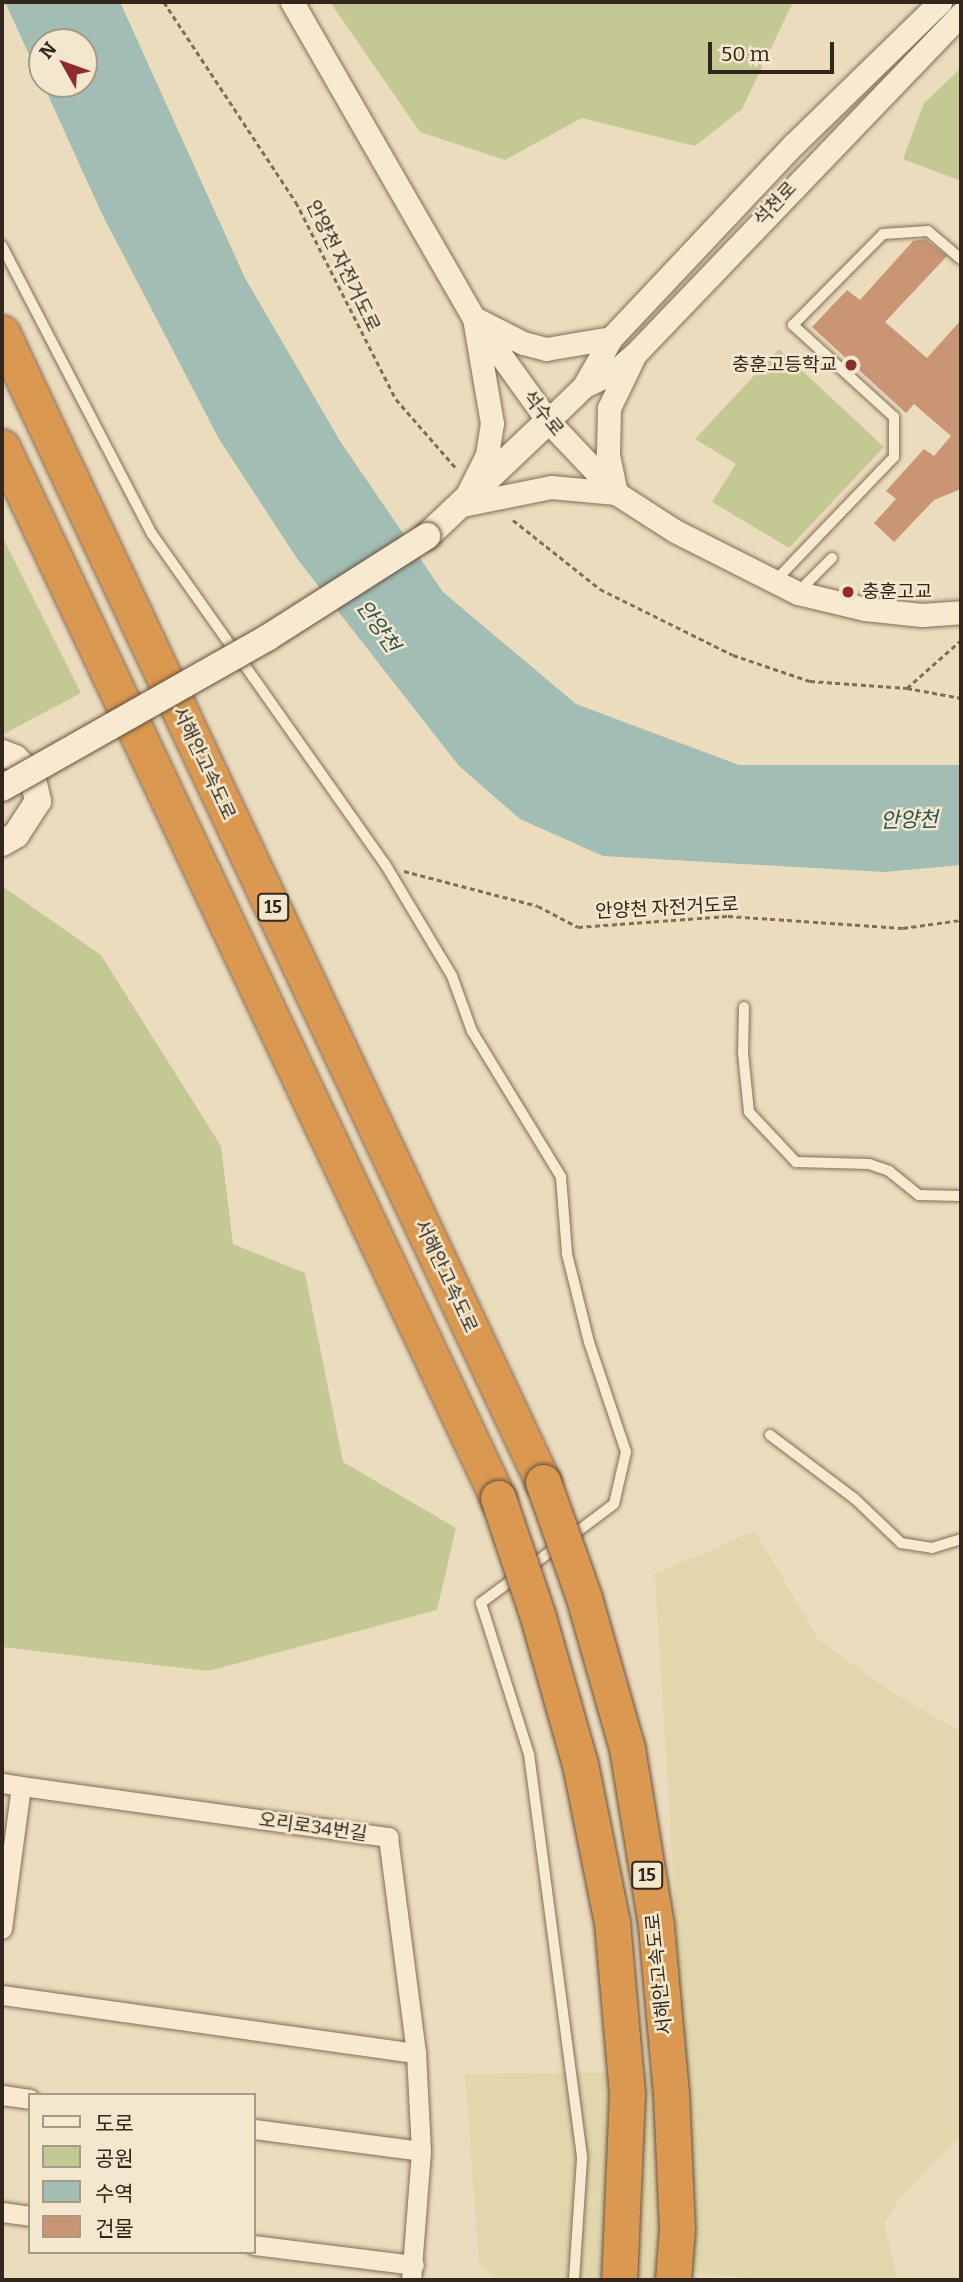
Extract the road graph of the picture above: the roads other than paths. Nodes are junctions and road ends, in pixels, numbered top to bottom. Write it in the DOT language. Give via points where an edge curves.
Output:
graph roads {
  1 [pos="292,2"];
  2 [pos="940,2"];
  3 [pos="961,14"];
  4 [pos="2,246"];
  5 [pos="961,259"];
  6 [pos="474,318"];
  7 [pos="2,333"];
  8 [pos="611,338"];
  9 [pos="635,354"];
  10 [pos="584,386"];
  11 [pos="548,421"];
  12 [pos="2,447"];
  13 [pos="616,493"];
  14 [pos="462,505"];
  15 [pos="832,558"];
  16 [pos="772,583"];
  17 [pos="798,593"];
  18 [pos="961,612"];
  19 [pos="2,753"];
  20 [pos="2,788"];
  21 [pos="2,843"];
  22 [pos="744,1007"];
  23 [pos="961,1196"];
  24 [pos="770,1434"];
  25 [pos="961,1539"];
  26 [pos="12,1784"];
  27 [pos="4,1888"];
  28 [pos="2,1929"];
  29 [pos="2,1995"];
  30 [pos="416,2053"];
  31 [pos="2,2095"];
  32 [pos="28,2099"];
  33 [pos="256,2129"];
  34 [pos="421,2151"];
  35 [pos="2,2213"];
  36 [pos="28,2216"];
  37 [pos="256,2245"];
  38 [pos="412,2273"];
  39 [pos="574,2280"];
  40 [pos="619,2280"];
  41 [pos="673,2280"];
  1 -- 6 [label="street, 석수로"];
  2 -- 8 [label="street, 석천로" via="794,144"];
  3 -- 9 [label="street, 석천로"];
  4 -- 39 [label="lane" via="152,534 385,864 452,976 484,1053 561,1177 567,1254 589,1342 626,1452 614,1504 481,1603 531,1767 582,2159"];
  5 -- 16 [label="lane" via="928,231 883,234 793,324 894,418 894,457"];
  6 -- 8 [label="street" via="523,343 546,349"];
  6 -- 11 [label="street, 석수로"];
  6 -- 14 [label="street" via="492,423 487,455"];
  7 -- 41 [label="highway, 서해안고속도로 / 15, bridge" via="543,1482 584,1598 629,1762 656,1926 671,2094 677,2229"];
  8 -- 10 [label="street, 석천로"];
  9 -- 10 [label="street, 석천로" via="614,372"];
  9 -- 13 [label="street" via="609,408 608,454"];
  10 -- 11 [label="street, 석천로"];
  11 -- 13 [label="street, 석수로"];
  11 -- 14 [label="main road, 석천로"];
  12 -- 40 [label="highway, 15, bridge" via="498,1498 580,1764 612,1922 627,2093"];
  13 -- 14 [label="street" via="551,487"];
  13 -- 16 [label="street, 석수로"];
  14 -- 20 [label="main road, 석천로, bridge" via="427,536 267,638"];
  15 -- 17 [label="lane"];
  16 -- 17 [label="street, 석수로"];
  17 -- 18 [label="street, 석수로" via="876,610 922,615"];
  19 -- 21 [label="main road" via="33,775 38,801 16,835"];
  22 -- 23 [label="lane" via="749,1112 796,1162 869,1164 889,1171 919,1195"];
  24 -- 25 [label="lane" via="855,1499 901,1543 932,1548"];
  26 -- 27 [label="street"];
  26 -- 30 [label="street, 오리로34번길" via="388,1837"];
  27 -- 28 [label="street"];
  29 -- 30 [label="street"];
  30 -- 34 [label="street, 오리로34번길"];
  31 -- 32 [label="street"];
  33 -- 34 [label="street"];
  34 -- 38 [label="street, 오리로34번길"];
  35 -- 36 [label="street"];
  37 -- 38 [label="street, 오리로34번길"];
}
